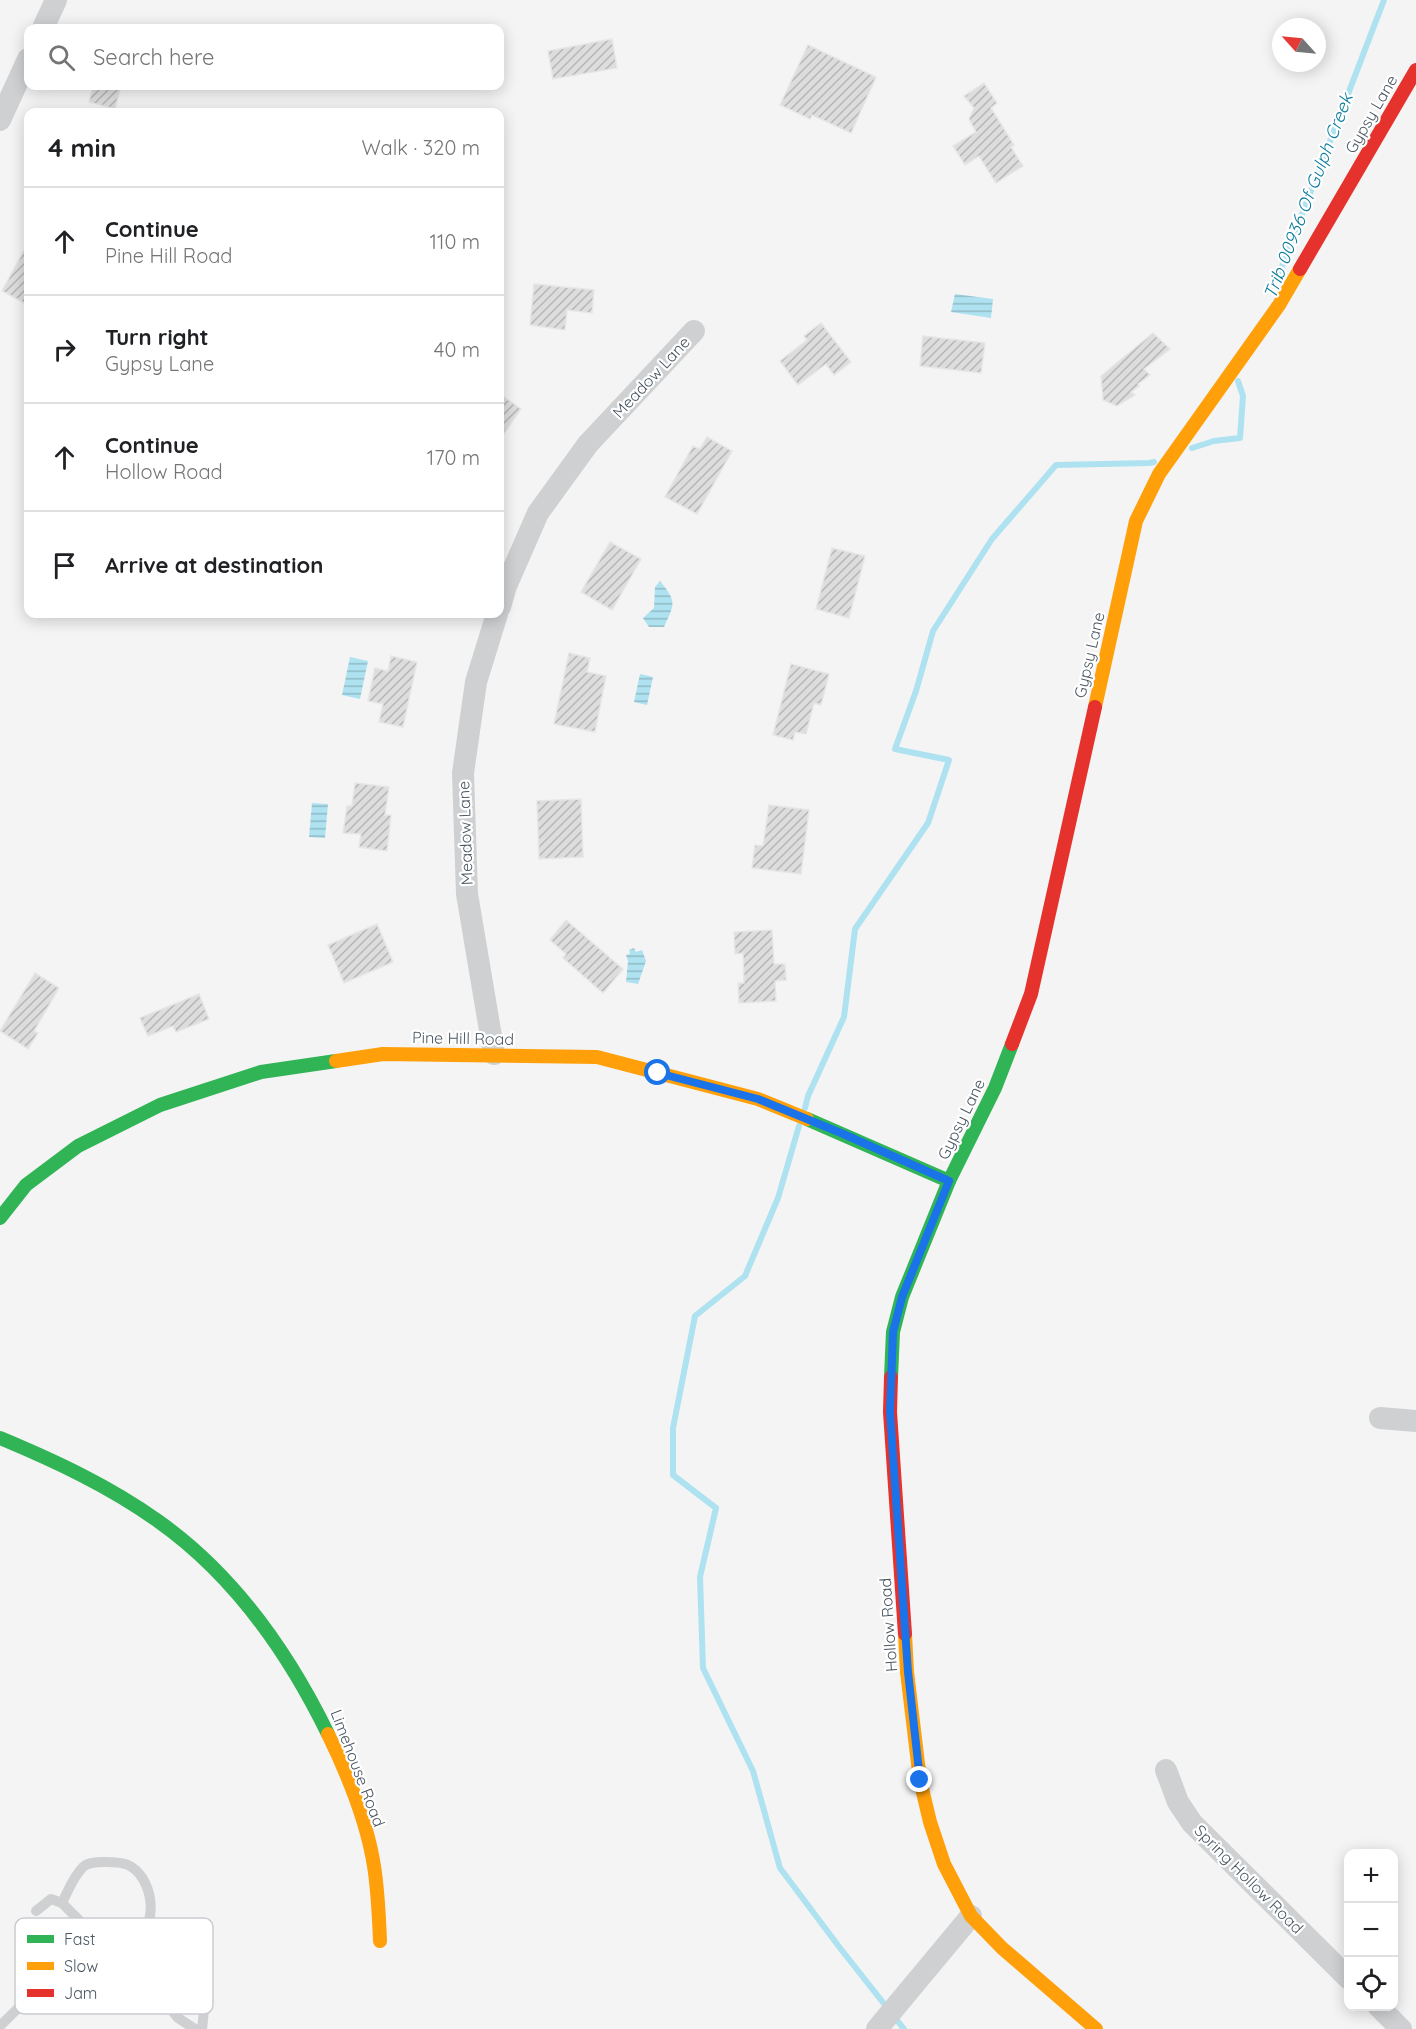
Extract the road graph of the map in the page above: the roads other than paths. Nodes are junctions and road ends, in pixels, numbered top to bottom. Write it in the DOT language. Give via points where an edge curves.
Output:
graph roads {
  1 [pos="56,0"];
  2 [pos="45,24"];
  3 [pos="24,68"];
  4 [pos="1416,70"];
  5 [pos="0,120"];
  6 [pos="694,331"];
  7 [pos="504,593"];
  8 [pos="496,618"];
  9 [pos="494,1054"];
  10 [pos="949,1181"];
  11 [pos="0,1218"];
  12 [pos="902,1297"];
  13 [pos="1380,1418"];
  14 [pos="1416,1421"];
  15 [pos="0,1438"];
  16 [pos="1166,1770"];
  17 [pos="62,1903"];
  18 [pos="36,1911"];
  19 [pos="971,1916"];
  20 [pos="77,1918"];
  21 [pos="150,1918"];
  22 [pos="380,1941"];
  23 [pos="1344,1974"];
  24 [pos="15,2011"];
  25 [pos="1382,2011"];
  26 [pos="175,2014"];
  27 [pos="204,2014"];
  28 [pos="0,2026"];
  29 [pos="195,2029"];
  30 [pos="202,2029"];
  31 [pos="877,2029"];
  32 [pos="1096,2029"];
  33 [pos="1401,2029"];
  1 -- 2 [label="street"];
  3 -- 5 [label="street"];
  4 -- 10 [label="street, Gypsy Lane" via="1279,305 1159,474 1136,521 1031,994 995,1088"];
  6 -- 7 [label="street, Meadow Lane" via="588,444 538,513"];
  8 -- 9 [label="street, Meadow Lane" via="476,682 463,773 467,894"];
  9 -- 10 [label="street, Pine Hill Road" via="597,1057 758,1099"];
  9 -- 11 [label="street, Pine Hill Road" via="383,1054 261,1072 171,1101 78,1146 26,1185"];
  10 -- 12 [label="street, Gypsy Lane"];
  12 -- 19 [label="street, Hollow Road" via="893,1332 890,1412 908,1672 920,1780 944,1864"];
  13 -- 14 [label="street"];
  15 -- 22 [label="street, Limehouse Road" via="93,1481 144,1512 217,1572 260,1621 314,1702 339,1755 372,1854"];
  16 -- 23 [label="street, Spring Hollow Road" via="1192,1823"];
  17 -- 18 [label="lane" via="51,1899"];
  17 -- 20 [label="lane"];
  17 -- 21 [label="lane" via="85,1865 129,1865 139,1873 148,1891"];
  19 -- 31 [label="street"];
  19 -- 32 [label="street, Hollow Road"];
  24 -- 28 [label="lane"];
  25 -- 33 [label="street"];
  26 -- 29 [label="lane"];
  27 -- 30 [label="lane"];
}
